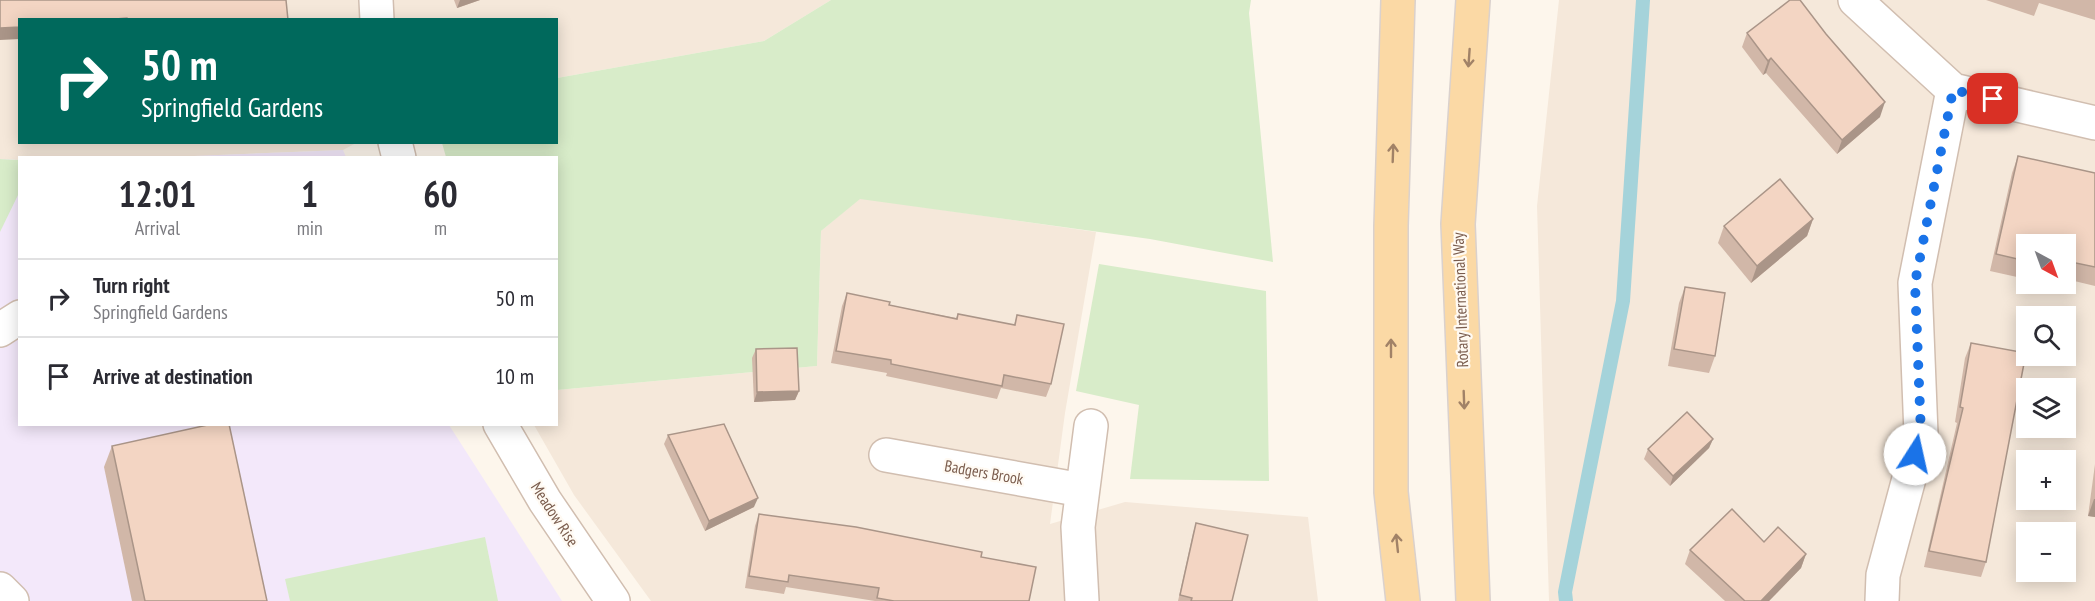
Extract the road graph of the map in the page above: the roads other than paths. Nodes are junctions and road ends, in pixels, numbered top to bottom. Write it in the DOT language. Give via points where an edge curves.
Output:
graph roads {
  1 [pos="376,0"];
  2 [pos="1398,0"];
  3 [pos="1473,0"];
  4 [pos="1855,0"];
  5 [pos="377,18"];
  6 [pos="1953,90"];
  7 [pos="2095,123"];
  8 [pos="18,318"];
  9 [pos="0,330"];
  10 [pos="501,426"];
  11 [pos="1091,426"];
  12 [pos="886,455"];
  13 [pos="1082,490"];
  14 [pos="0,589"];
  15 [pos="12,601"];
  16 [pos="613,601"];
  17 [pos="1082,601"];
  18 [pos="1402,601"];
  19 [pos="1473,601"];
  20 [pos="1882,601"];
  1 -- 5 [label="street"];
  18 -- 2 [label="main road, one-way" via="1391,492 1391,226"];
  3 -- 19 [label="main road, Rotary International Way, one-way" via="1458,224"];
  4 -- 6 [label="street"];
  6 -- 7 [label="street"];
  6 -- 20 [label="street" via="1915,283 1921,434 1883,575"];
  8 -- 9 [label="street"];
  10 -- 16 [label="street, Meadow Rise" via="545,501"];
  11 -- 13 [label="street"];
  12 -- 13 [label="street, Badgers Brook"];
  13 -- 17 [label="street" via="1078,527"];
  14 -- 15 [label="street"];
}
